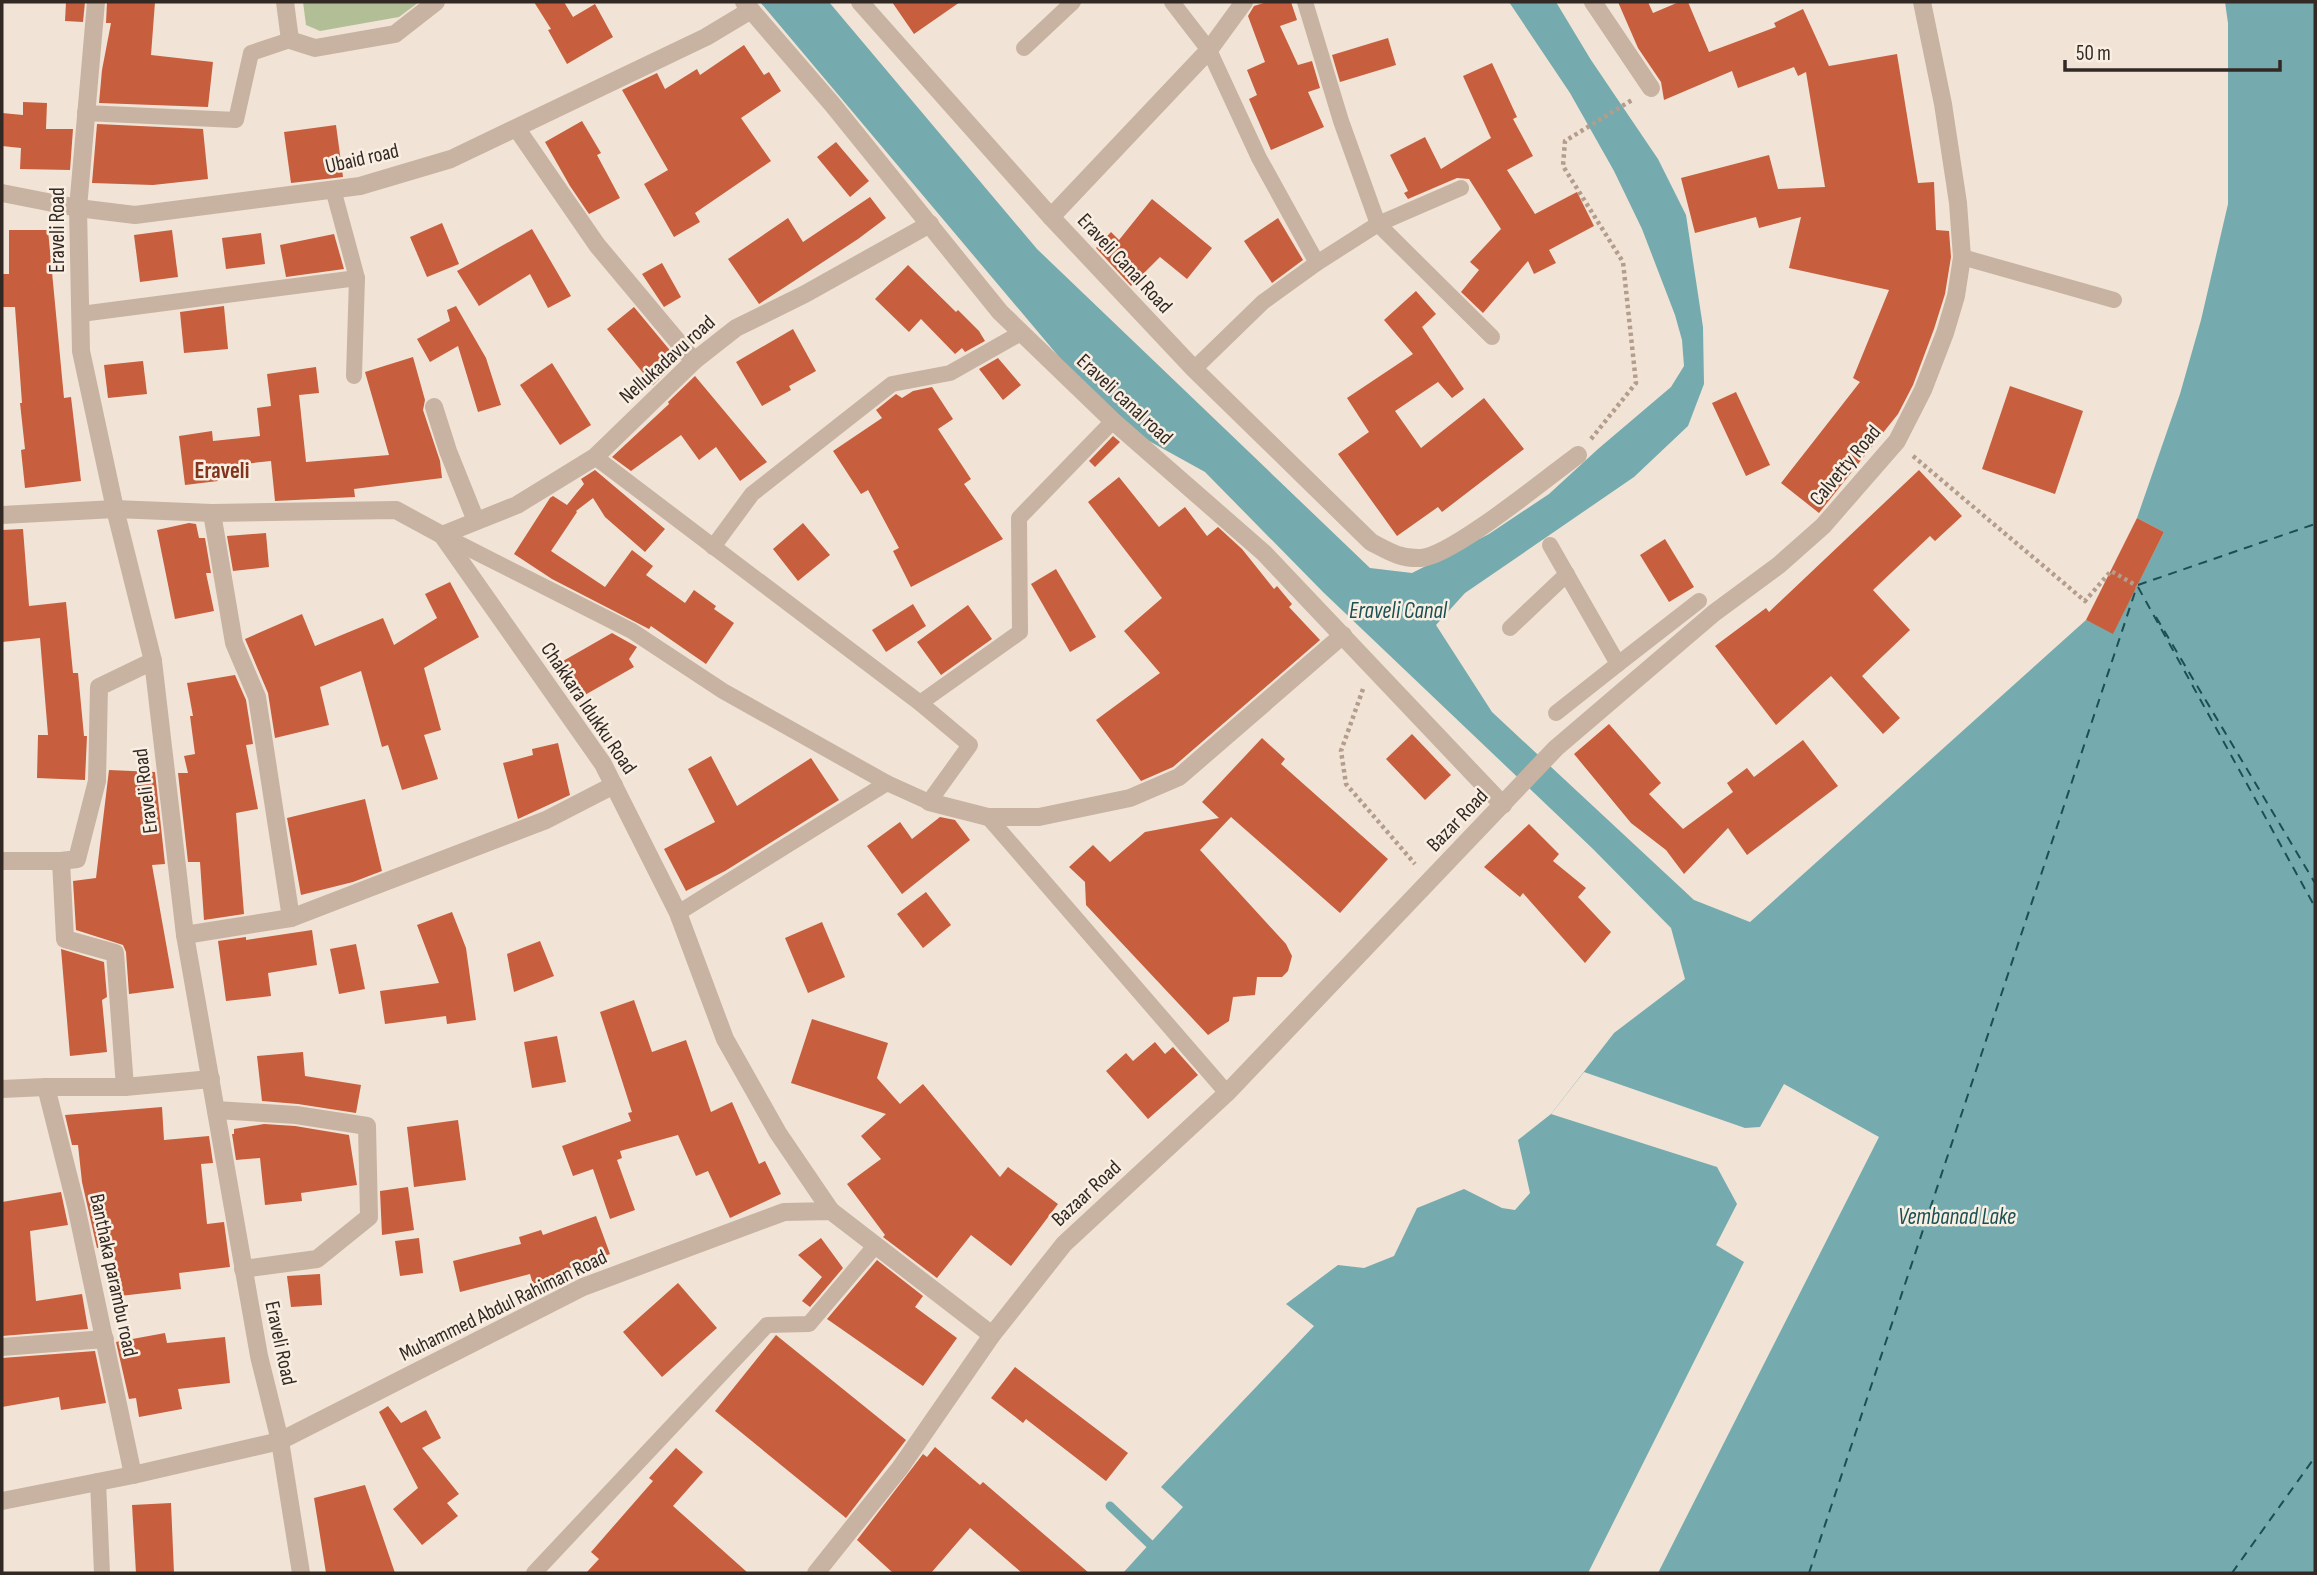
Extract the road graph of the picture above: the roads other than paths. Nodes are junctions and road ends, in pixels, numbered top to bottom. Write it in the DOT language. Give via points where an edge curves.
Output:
graph roads {
  1 [pos="96,2"];
  2 [pos="285,2"];
  3 [pos="436,2"];
  4 [pos="860,2"];
  5 [pos="1073,2"];
  6 [pos="1172,2"];
  7 [pos="1244,2"];
  8 [pos="1305,2"];
  9 [pos="1593,2"];
  10 [pos="1922,2"];
  11 [pos="747,6"];
  12 [pos="290,40"];
  13 [pos="1024,48"];
  14 [pos="1209,50"];
  15 [pos="1651,88"];
  16 [pos="85,113"];
  17 [pos="517,129"];
  18 [pos="1461,188"];
  19 [pos="333,189"];
  20 [pos="2,193"];
  21 [pos="78,208"];
  22 [pos="1051,217"];
  23 [pos="929,223"];
  24 [pos="1377,224"];
  25 [pos="1962,257"];
  26 [pos="1317,263"];
  27 [pos="356,278"];
  28 [pos="2114,300"];
  29 [pos="80,314"];
  30 [pos="1021,332"];
  31 [pos="1492,337"];
  32 [pos="694,361"];
  33 [pos="1194,369"];
  34 [pos="354,376"];
  35 [pos="434,407"];
  36 [pos="1113,421"];
  37 [pos="1578,455"];
  38 [pos="595,457"];
  39 [pos="116,509"];
  40 [pos="212,513"];
  41 [pos="2,515"];
  42 [pos="475,521"];
  43 [pos="442,535"];
  44 [pos="1550,545"];
  45 [pos="713,547"];
  46 [pos="1567,574"];
  47 [pos="1699,601"];
  48 [pos="1510,628"];
  49 [pos="1343,635"];
  50 [pos="153,661"];
  51 [pos="1618,664"];
  52 [pos="920,703"];
  53 [pos="1556,713"];
  54 [pos="887,783"];
  55 [pos="614,785"];
  56 [pos="1518,790"];
  57 [pos="929,802"];
  58 [pos="1503,805"];
  59 [pos="989,817"];
  60 [pos="2,861"];
  61 [pos="61,861"];
  62 [pos="1429,881"];
  63 [pos="678,913"];
  64 [pos="290,918"];
  65 [pos="185,935"];
  66 [pos="211,1079"];
  67 [pos="46,1087"];
  68 [pos="125,1087"];
  69 [pos="2,1089"];
  70 [pos="1227,1093"];
  71 [pos="216,1110"];
  72 [pos="831,1211"];
  73 [pos="875,1247"];
  74 [pos="243,1269"];
  75 [pos="992,1335"];
  76 [pos="106,1339"];
  77 [pos="2,1347"];
  78 [pos="281,1441"];
  79 [pos="133,1475"];
  80 [pos="98,1481"];
  81 [pos="2,1501"];
  82 [pos="102,1573"];
  83 [pos="301,1573"];
  84 [pos="534,1573"];
  85 [pos="816,1573"];
  1 -- 16 [label="street, Eraveli Road"];
  2 -- 12 [label="street"];
  3 -- 12 [label="street" via="395,34 315,48"];
  4 -- 22 [label="street, Eraveli Canal Road"];
  5 -- 13 [label="lane"];
  6 -- 14 [label="lane"];
  7 -- 14 [label="street"];
  8 -- 24 [label="lane"];
  9 -- 15 [label="street"];
  10 -- 25 [label="street, Calvetty Road" via="1943,104"];
  11 -- 17 [label="street, Ubaid road" via="706,37"];
  11 -- 23 [label="street, Eraveli canal road"];
  12 -- 16 [label="lane" via="251,53 236,120"];
  14 -- 22 [label="street"];
  14 -- 26 [label="lane" via="1259,158"];
  16 -- 21 [label="street, Eraveli Road"];
  17 -- 19 [label="street, Ubaid road" via="451,159 360,186"];
  17 -- 32 [label="street" via="597,245"];
  18 -- 24 [label="lane"];
  19 -- 21 [label="street, Ubaid road" via="135,215"];
  19 -- 27 [label="lane"];
  20 -- 21 [label="street, Ubaid road"];
  21 -- 29 [label="street, Eraveli Road"];
  22 -- 33 [label="street, Eraveli Canal Road"];
  23 -- 30 [label="street, Eraveli canal road"];
  23 -- 32 [label="street, Nellukadavu road" via="736,328"];
  24 -- 26 [label="lane"];
  24 -- 31 [label="lane"];
  25 -- 28 [label="lane"];
  25 -- 56 [label="street, Calvetty Road" via="1945,333 1897,442 1823,526 1556,748"];
  26 -- 33 [label="lane" via="1264,302"];
  27 -- 29 [label="lane"];
  27 -- 34 [label="lane"];
  29 -- 39 [label="street, Eraveli Road" via="81,351"];
  30 -- 36 [label="street, Eraveli canal road"];
  30 -- 45 [label="lane" via="950,373 892,384 752,494"];
  32 -- 38 [label="street, Nellukadavu road"];
  33 -- 37 [label="street, Eraveli Canal Road" via="1371,542 1398,557 1424,558 1465,538"];
  35 -- 42 [label="street"];
  36 -- 49 [label="street, Eraveli canal road" via="1264,553"];
  36 -- 52 [label="lane" via="1019,517 1020,632"];
  38 -- 42 [label="street, Nellukadavu road" via="517,505"];
  38 -- 45 [label="lane"];
  39 -- 40 [label="street, Chakkara Idukku Road"];
  39 -- 41 [label="street, Chakkara Idukku Road"];
  39 -- 50 [label="street, Eraveli Road"];
  40 -- 43 [label="street, Chakkara Idukku Road" via="396,510"];
  40 -- 64 [label="street" via="233,643 257,697"];
  42 -- 43 [label="street, Nellukadavu road"];
  43 -- 54 [label="lane" via="632,631 723,691"];
  43 -- 55 [label="street, Chakkara Idukku Road"];
  44 -- 46 [label="lane"];
  45 -- 52 [label="lane"];
  46 -- 48 [label="lane"];
  46 -- 51 [label="lane"];
  47 -- 51 [label="lane"];
  49 -- 58 [label="street, Eraveli canal road"];
  49 -- 59 [label="street" via="1179,777 1130,798 1039,817"];
  50 -- 61 [label="street" via="99,687 97,781 78,859"];
  50 -- 65 [label="street, Eraveli Road"];
  51 -- 53 [label="lane"];
  52 -- 57 [label="lane" via="970,746"];
  54 -- 57 [label="lane"];
  54 -- 63 [label="lane"];
  55 -- 63 [label="street, Chakkara Idukku Road"];
  55 -- 64 [label="street" via="546,820"];
  56 -- 58 [label="street, Bazar Road"];
  57 -- 59 [label="street"];
  58 -- 62 [label="street, Bazar Road"];
  59 -- 70 [label="lane"];
  60 -- 61 [label="street"];
  61 -- 68 [label="street" via="65,939 115,953"];
  62 -- 70 [label="street, Bazaar Road"];
  63 -- 72 [label="street, Chakkara Idukku Road" via="725,1039 778,1133"];
  64 -- 65 [label="street"];
  65 -- 66 [label="street, Eraveli Road"];
  66 -- 68 [label="street"];
  66 -- 71 [label="street, Eraveli Road"];
  67 -- 68 [label="street"];
  67 -- 69 [label="street"];
  67 -- 76 [label="street, Banthaka parambu road"];
  70 -- 75 [label="street, Bazaar Road" via="1064,1244"];
  71 -- 74 [label="street, Eraveli Road"];
  71 -- 74 [label="street" via="367,1126 369,1217 317,1259"];
  72 -- 73 [label="street"];
  72 -- 78 [label="street, Muhammed Abdul Rahiman Road" via="784,1212 583,1287"];
  73 -- 75 [label="street"];
  73 -- 84 [label="lane" via="809,1324 767,1325"];
  74 -- 78 [label="street, Eraveli Road"];
  75 -- 85 [label="street, Bazaar Road" via="900,1468"];
  76 -- 77 [label="street"];
  76 -- 79 [label="street, Banthaka parambu road"];
  78 -- 79 [label="street, Muhammed Abdul Rahiman Road"];
  78 -- 83 [label="street, Eraveli Road"];
  79 -- 80 [label="street, Muhammed Abdul Rahiman Road"];
  80 -- 81 [label="street, Muhammed Abdul Rahiman Road"];
  80 -- 82 [label="lane"];
}
